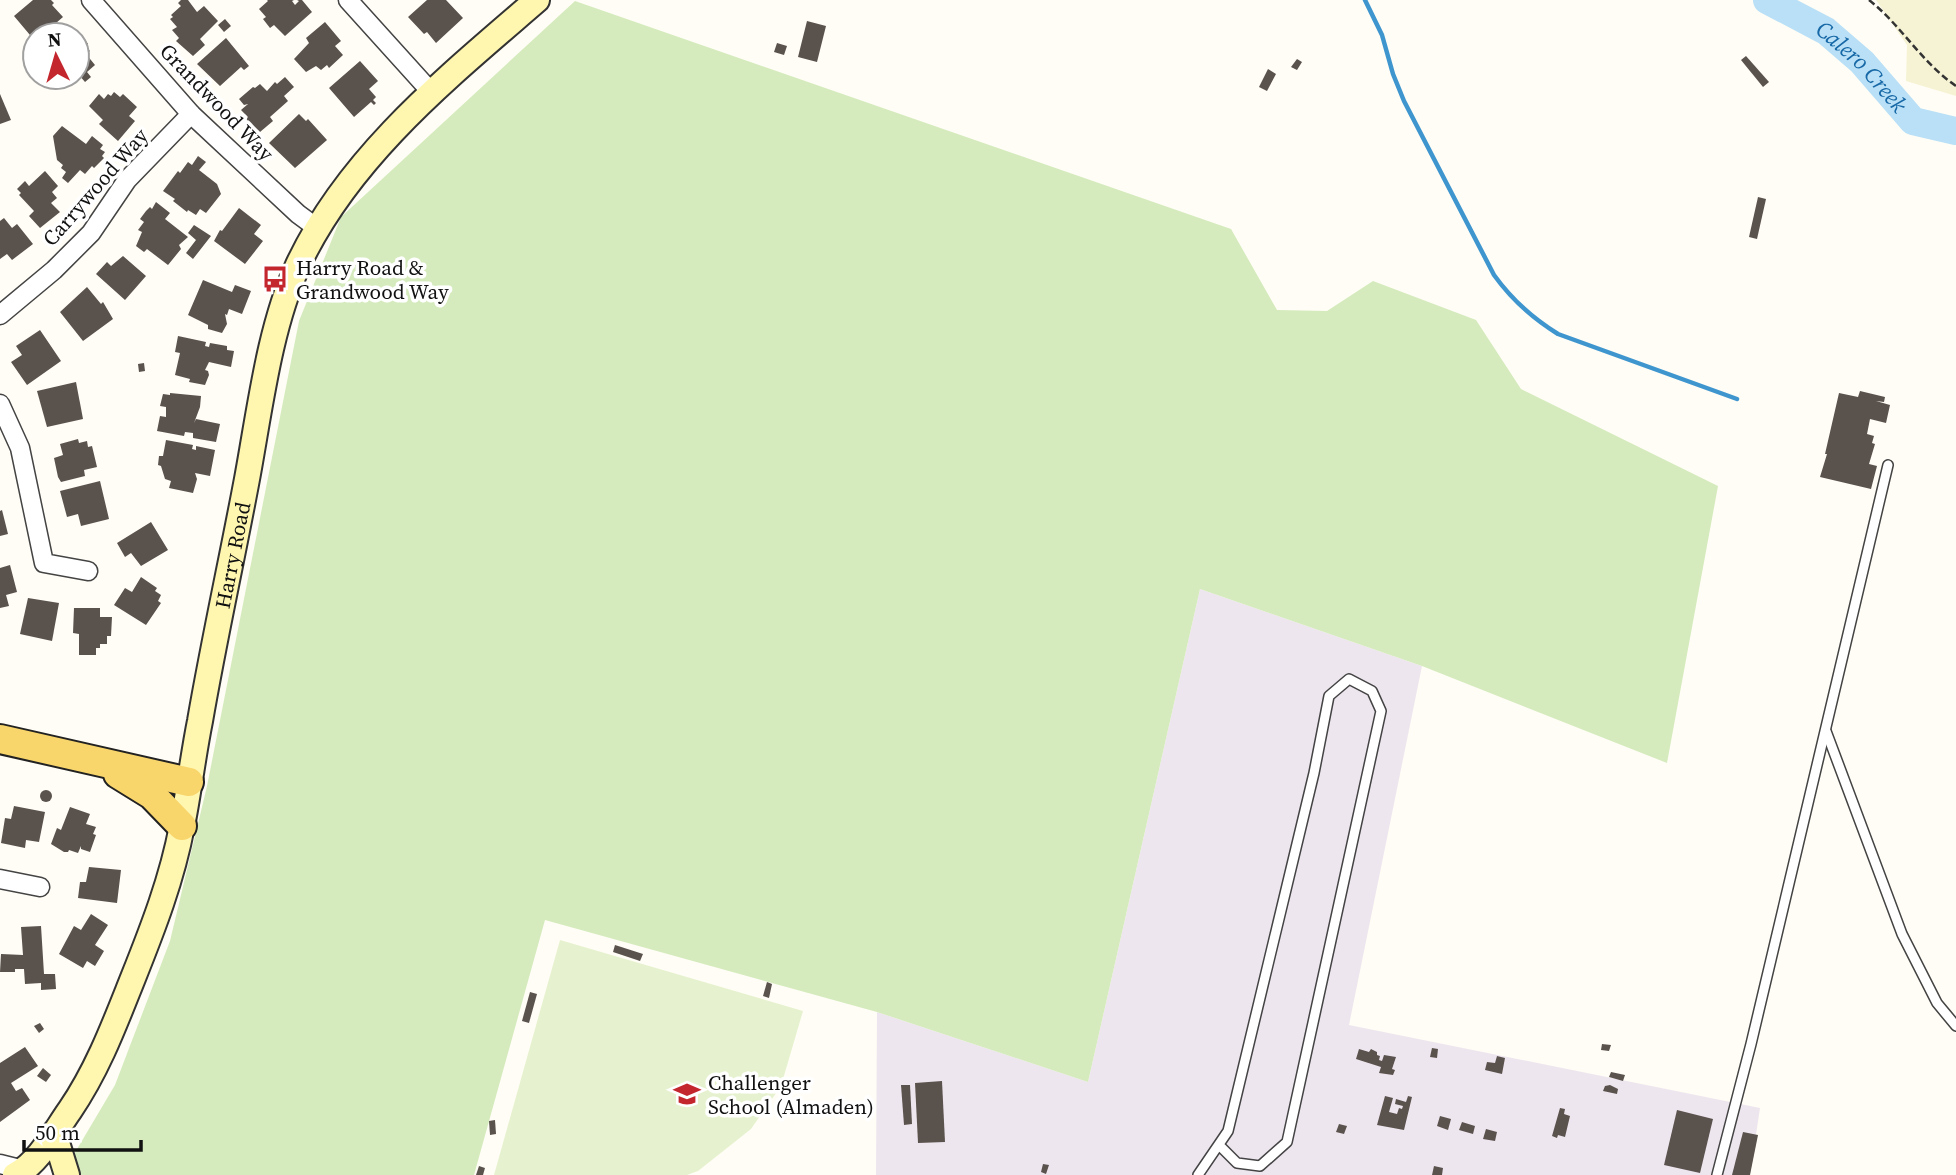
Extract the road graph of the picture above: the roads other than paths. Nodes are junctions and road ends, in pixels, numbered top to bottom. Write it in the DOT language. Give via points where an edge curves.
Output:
graph roads {
  1 [pos="91,0"];
  2 [pos="348,0"];
  3 [pos="537,0"];
  4 [pos="432,93"];
  5 [pos="191,114"];
  6 [pos="317,228"];
  7 [pos="0,315"];
  8 [pos="0,404"];
  9 [pos="1888,465"];
  10 [pos="88,570"];
  11 [pos="1826,730"];
  12 [pos="0,739"];
  13 [pos="105,764"];
  14 [pos="189,782"];
  15 [pos="182,826"];
  16 [pos="0,879"];
  17 [pos="40,887"];
  18 [pos="1956,1026"];
  19 [pos="54,1133"];
  20 [pos="1219,1145"];
  21 [pos="0,1164"];
  22 [pos="24,1174"];
  23 [pos="67,1175"];
  24 [pos="1198,1175"];
  25 [pos="1717,1175"];
  1 -- 5 [label="street, Grandwood Way"];
  2 -- 4 [label="street"];
  3 -- 4 [label="street, Harry Road"];
  4 -- 6 [label="street, Harry Road" via="354,175"];
  5 -- 6 [label="street, Grandwood Way"];
  5 -- 7 [label="street, Carrywood Way" via="127,180 91,233"];
  6 -- 14 [label="street, Harry Road" via="279,318"];
  8 -- 10 [label="street" via="20,448 44,563"];
  9 -- 11 [label="lane"];
  11 -- 18 [label="lane" via="1902,934 1937,1003"];
  11 -- 25 [label="lane"];
  12 -- 13 [label="main road"];
  13 -- 14 [label="main road"];
  13 -- 15 [label="main road" via="152,796"];
  14 -- 15 [label="street, Harry Road"];
  15 -- 19 [label="street, Harry Road" via="166,892 103,1053"];
  16 -- 17 [label="street"];
  19 -- 22 [label="street, Harry Road"];
  19 -- 23 [label="street"];
  20 -- 20 [label="lane" via="1228,1131 1329,696 1349,679 1372,691 1381,710 1287,1142 1261,1166 1237,1163"];
  20 -- 24 [label="lane"];
  21 -- 22 [label="street"];
}
